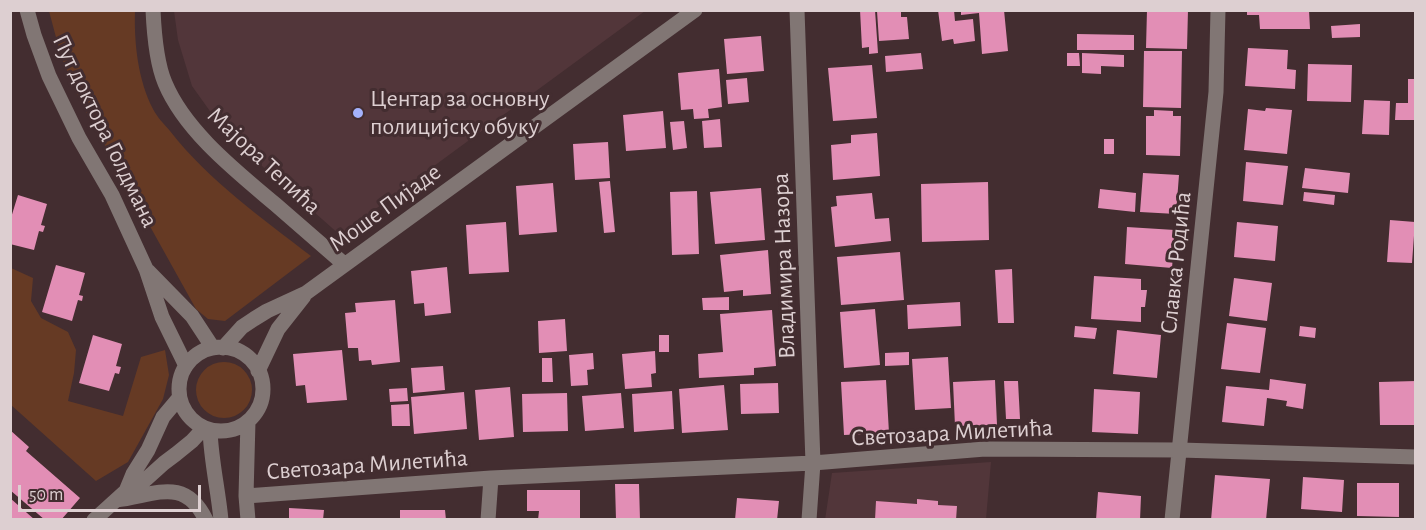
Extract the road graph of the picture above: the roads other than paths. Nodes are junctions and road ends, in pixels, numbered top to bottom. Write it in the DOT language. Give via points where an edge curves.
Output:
graph roads {
  1 [pos="27,10"];
  2 [pos="153,10"];
  3 [pos="695,10"];
  4 [pos="797,10"];
  5 [pos="1218,10"];
  6 [pos="344,264"];
  7 [pos="146,269"];
  8 [pos="306,293"];
  9 [pos="218,348"];
  10 [pos="186,366"];
  11 [pos="258,371"];
  12 [pos="179,398"];
  13 [pos="248,422"];
  14 [pos="207,429"];
  15 [pos="1180,450"];
  16 [pos="1416,457"];
  17 [pos="813,463"];
  18 [pos="491,478"];
  19 [pos="121,495"];
  20 [pos="246,496"];
  21 [pos="94,519"];
  22 [pos="206,519"];
  23 [pos="221,519"];
  24 [pos="248,519"];
  25 [pos="488,519"];
  26 [pos="809,519"];
  27 [pos="1172,519"];
  1 -- 7 [label="street, Пут доктора Голдмана" via="49,76"];
  2 -- 6 [label="street, Мајора Тепића" via="164,82 180,110 231,167"];
  3 -- 6 [label="street, Моше Пијаде"];
  4 -- 17 [label="street, Владимира Назора"];
  5 -- 15 [label="street, Славка Родића" via="1216,92"];
  6 -- 8 [label="street, Моше Пијаде"];
  7 -- 9 [label="street, Пут доктора Голдмана"];
  7 -- 10 [label="street, Пут доктора Голдмана" via="162,317"];
  8 -- 9 [label="street, Моше Пијаде" via="254,319"];
  8 -- 11 [label="street, Моше Пијаде" via="278,329"];
  9 -- 10 [label="street" via="202,352"];
  9 -- 11 [label="street" via="244,355"];
  10 -- 12 [label="street"];
  11 -- 13 [label="street" via="262,381 260,404"];
  12 -- 14 [label="street" via="188,416"];
  12 -- 19 [label="street" via="163,417"];
  13 -- 14 [label="street" via="224,431"];
  13 -- 20 [label="street"];
  14 -- 19 [label="street"];
  14 -- 23 [label="street"];
  15 -- 16 [label="street, Светозара Милетића"];
  15 -- 17 [label="street, Светозара Милетића" via="985,449"];
  15 -- 27 [label="street, Славка Родића"];
  17 -- 18 [label="street, Светозара Милетића"];
  17 -- 26 [label="street, Владимира Назора"];
  18 -- 20 [label="street, Светозара Милетића"];
  18 -- 25 [label="street, Светозара Милетића"];
  19 -- 21 [label="street"];
  19 -- 22 [label="street" via="135,498 176,492 193,500"];
  20 -- 24 [label="street"];
}
